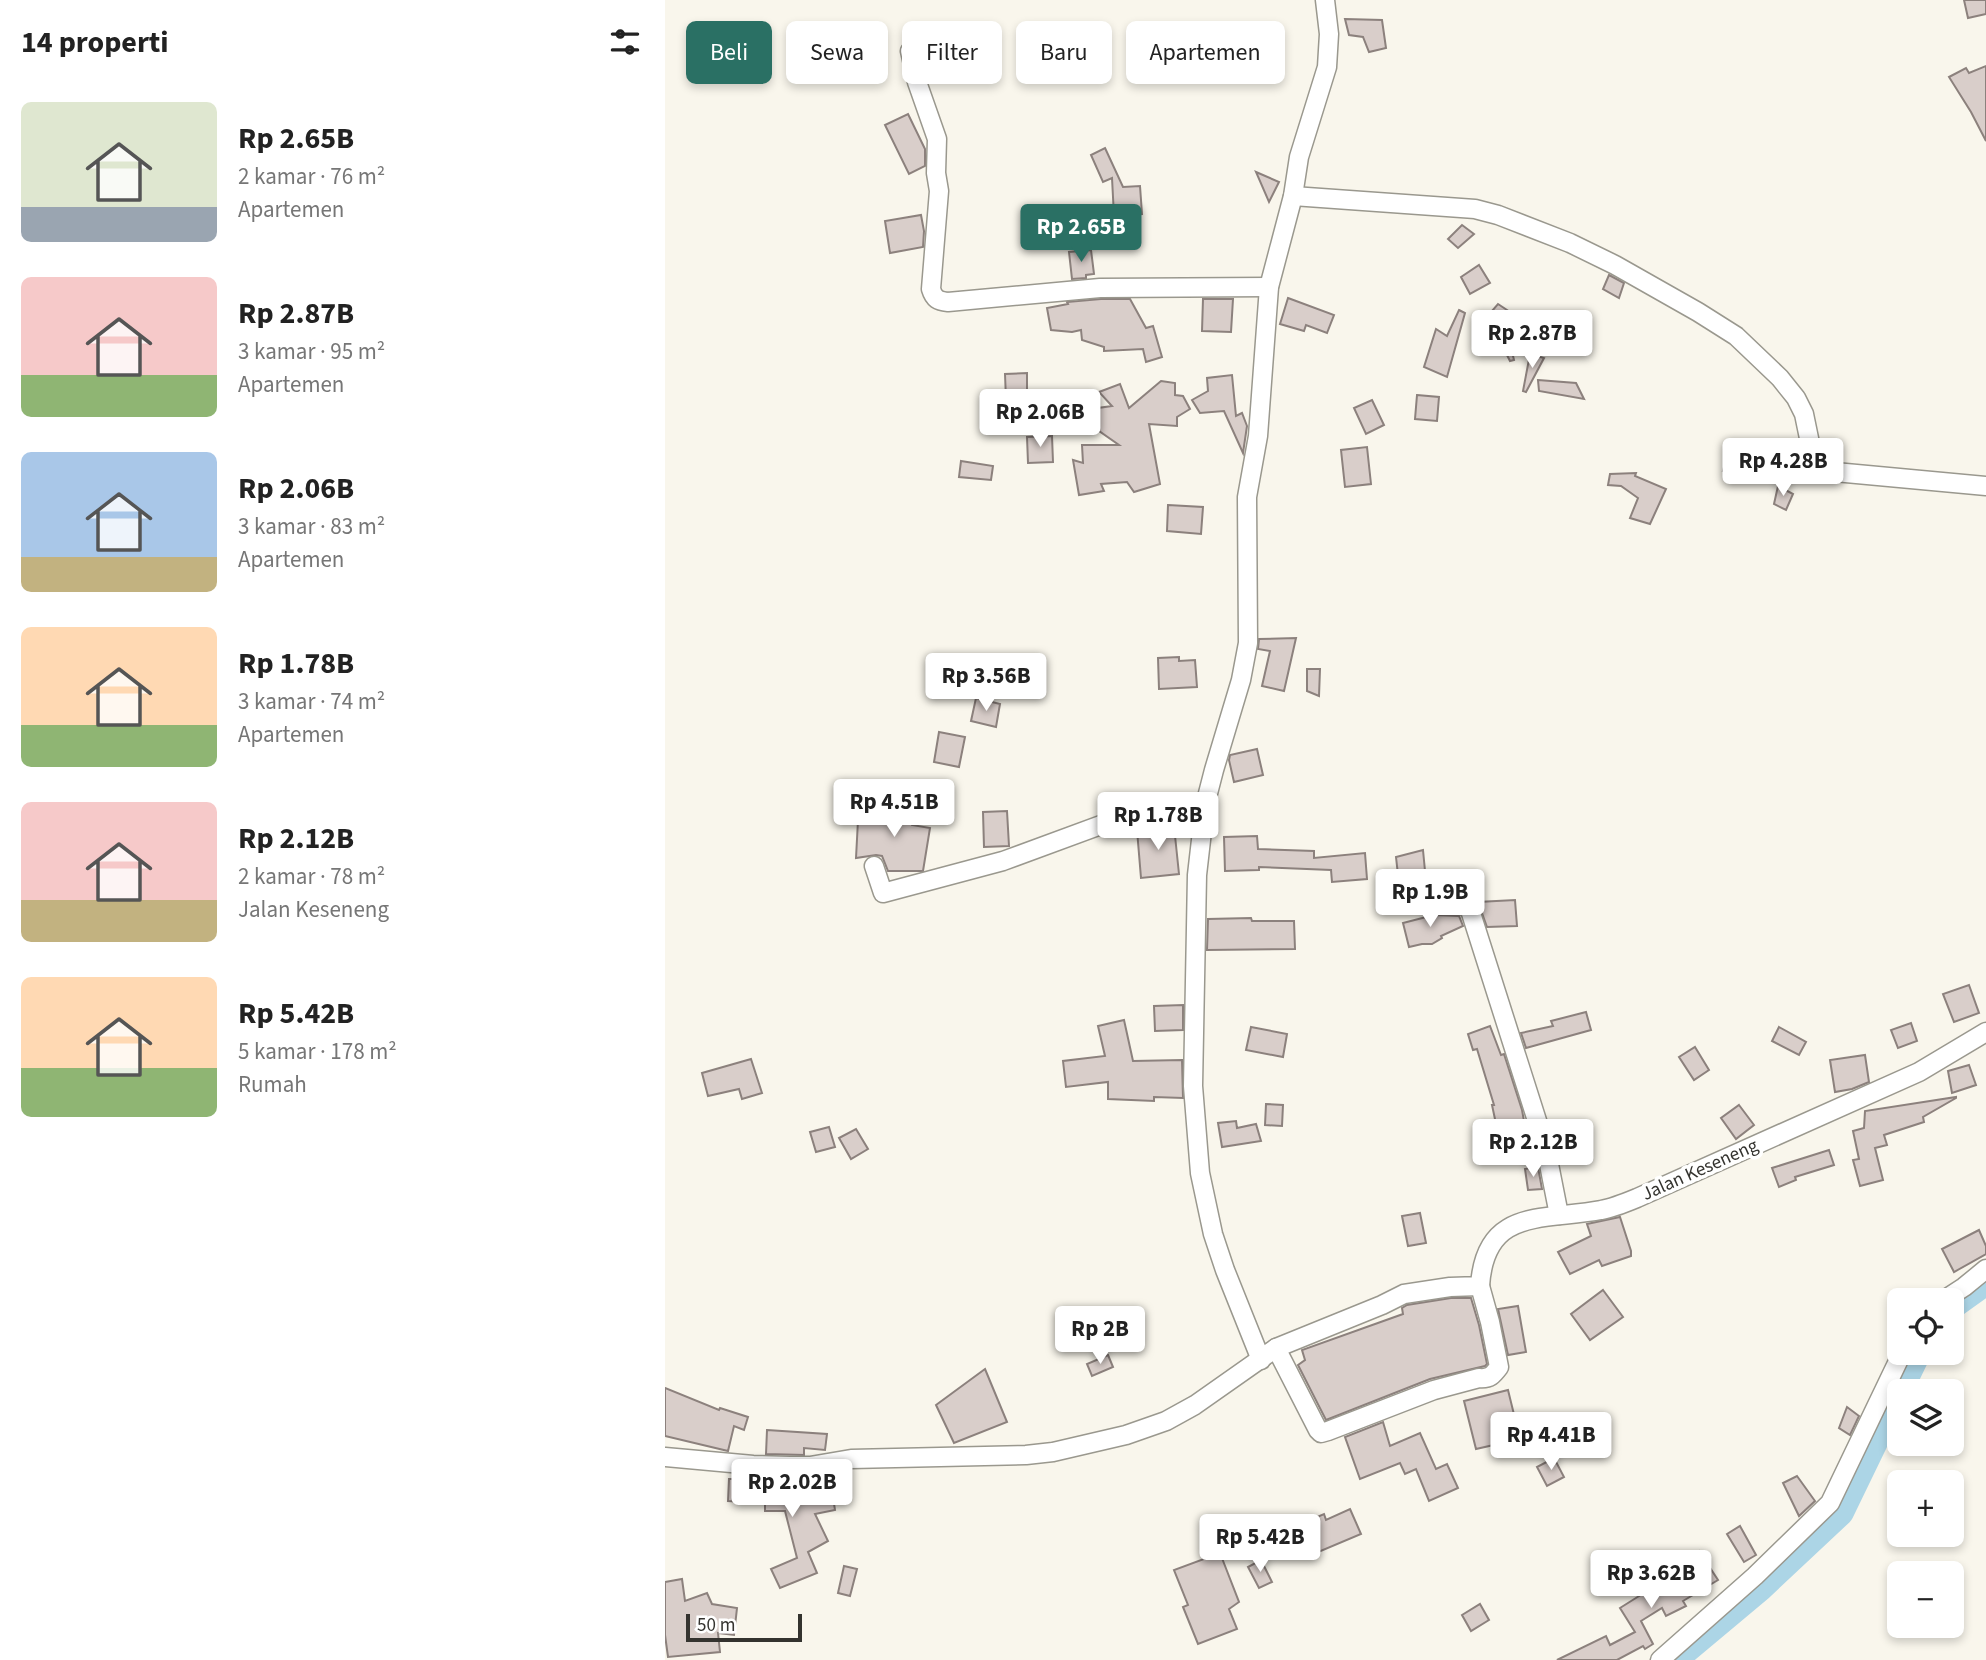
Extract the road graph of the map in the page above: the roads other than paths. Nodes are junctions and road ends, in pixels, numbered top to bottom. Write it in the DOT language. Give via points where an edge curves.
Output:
graph roads {
  1 [pos="1325,0"];
  2 [pos="918,84"];
  3 [pos="1293,196"];
  4 [pos="1269,287"];
  5 [pos="1986,486"];
  6 [pos="1204,813"];
  7 [pos="874,866"];
  8 [pos="1403,902"];
  9 [pos="1986,1032"];
  10 [pos="1559,1215"];
  11 [pos="1986,1269"];
  12 [pos="1480,1286"];
  13 [pos="1962,1288"];
  14 [pos="1276,1349"];
  15 [pos="1261,1360"];
  16 [pos="1896,1365"];
  17 [pos="665,1457"];
  18 [pos="1660,1660"];
  1 -- 3 [label="street" via="1327,67 1299,157"];
  2 -- 4 [label="street" via="937,139 939,191 930,289 939,301 1100,288"];
  3 -- 4 [label="street"];
  3 -- 5 [label="street" via="1475,209 1570,243 1736,336 1796,398 1811,448 1820,463 1835,472"];
  4 -- 6 [label="street" via="1258,436 1247,497 1248,643"];
  6 -- 7 [label="street" via="1162,804 1003,861 883,893"];
  6 -- 15 [label="street" via="1197,875 1192,1086 1200,1173 1213,1234"];
  8 -- 10 [label="street" via="1463,905 1470,910 1546,1149"];
  9 -- 10 [label="street, Jalan Keseneng" via="1919,1072 1637,1199 1601,1210"];
  10 -- 12 [label="street, Jalan Keseneng" via="1517,1222 1498,1236 1485,1256"];
  11 -- 13 [label="street"];
  12 -- 14 [label="street" via="1404,1294"];
  12 -- 14 [label="street" via="1499,1367 1493,1375 1434,1390 1328,1431 1318,1430"];
  14 -- 15 [label="street"];
  15 -- 17 [label="street" via="1166,1421 1044,1454 851,1459 810,1466"];
  16 -- 18 [label="street" via="1830,1503"];
}
